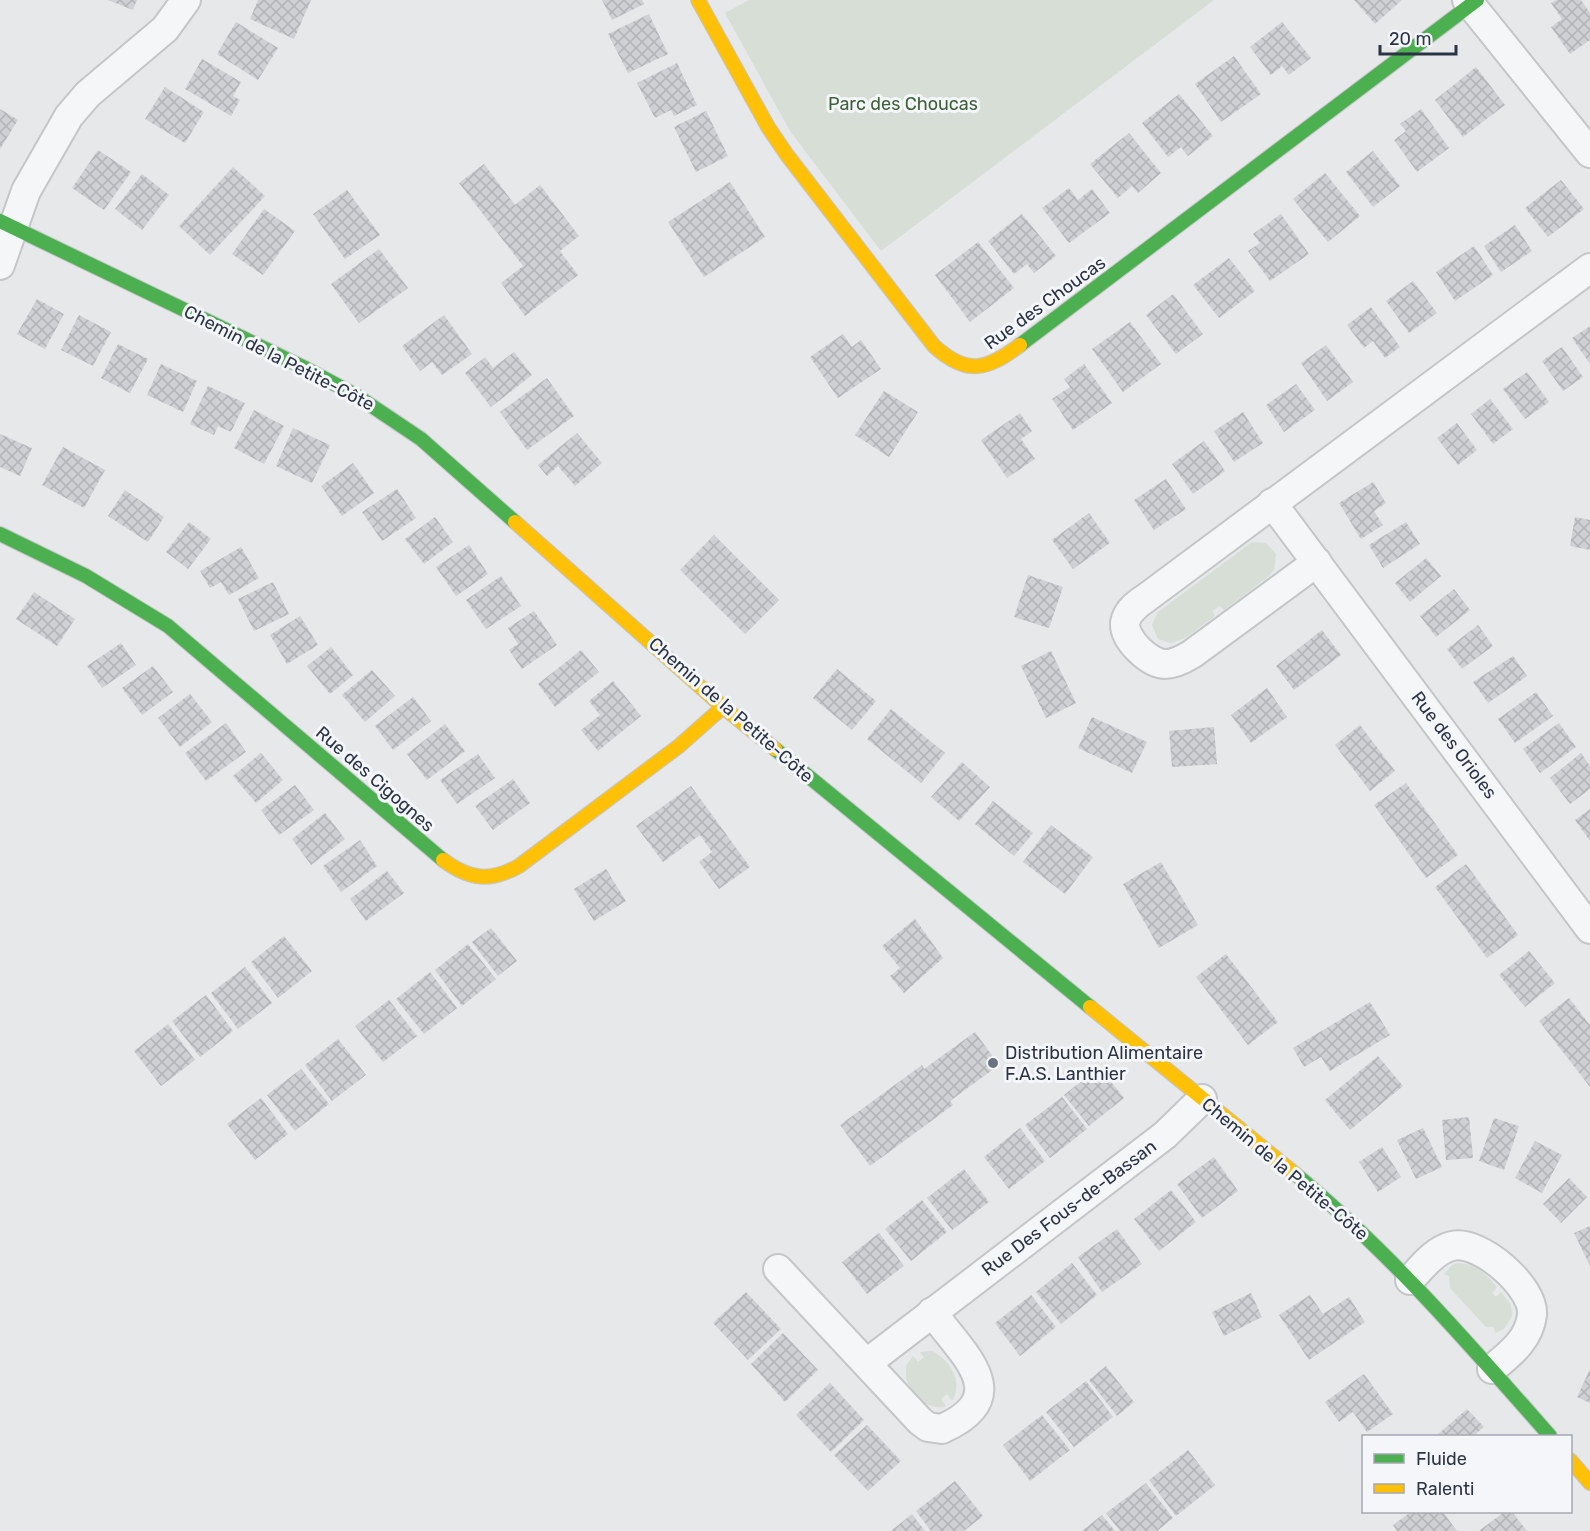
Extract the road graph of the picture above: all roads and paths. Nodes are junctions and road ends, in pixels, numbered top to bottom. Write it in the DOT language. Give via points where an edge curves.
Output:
graph roads {
  1 [pos="186,0"];
  2 [pos="699,0"];
  3 [pos="1471,2"];
  4 [pos="1590,153"];
  5 [pos="6,224"];
  6 [pos="0,265"];
  7 [pos="1590,268"];
  8 [pos="1272,503"];
  9 [pos="0,534"];
  10 [pos="1317,562"];
  11 [pos="723,706"];
  12 [pos="1590,929"];
  13 [pos="1202,1099"];
  14 [pos="778,1269"];
  15 [pos="1410,1280"];
  16 [pos="932,1312"];
  17 [pos="867,1363"];
  18 [pos="1492,1369"];
  19 [pos="1548,1435"];
  20 [pos="1572,1462"];
  21 [pos="1590,1483"];
  1 -- 5 [label="street" via="158,36 88,94 69,116"];
  2 -- 3 [label="street, Rue des Choucas" via="787,155 934,346 957,363 975,368 1000,360"];
  3 -- 4 [label="street"];
  5 -- 6 [label="street"];
  5 -- 11 [label="street, Chemin de la Petite-Côte" via="244,337 391,418 468,478"];
  7 -- 8 [label="street"];
  8 -- 10 [label="street, Rue des Orioles"];
  8 -- 10 [label="street" via="1136,605 1125,624 1130,638 1157,663 1173,664"];
  9 -- 11 [label="street, Rue des Cigognes" via="58,559 168,626 436,855 458,871 479,879 502,876 519,866 680,747"];
  10 -- 12 [label="street, Rue des Orioles"];
  11 -- 13 [label="street, Chemin de la Petite-Côte"];
  13 -- 15 [label="street, Chemin de la Petite-Côte" via="1317,1192"];
  13 -- 16 [label="street, Rue Des Fous-de-Bassan" via="1171,1131"];
  14 -- 17 [label="street"];
  15 -- 18 [label="street, Chemin de la Petite-Côte"];
  15 -- 18 [label="street" via="1440,1251 1457,1245 1478,1249 1505,1269 1531,1305 1532,1318 1518,1347"];
  16 -- 17 [label="street, Rue Des Fous-de-Bassan"];
  16 -- 17 [label="street" via="980,1379 978,1400 968,1412 942,1429 928,1426"];
  18 -- 19 [label="street, Chemin de la Petite-Côte"];
  20 -- 21 [label="street"];
}
